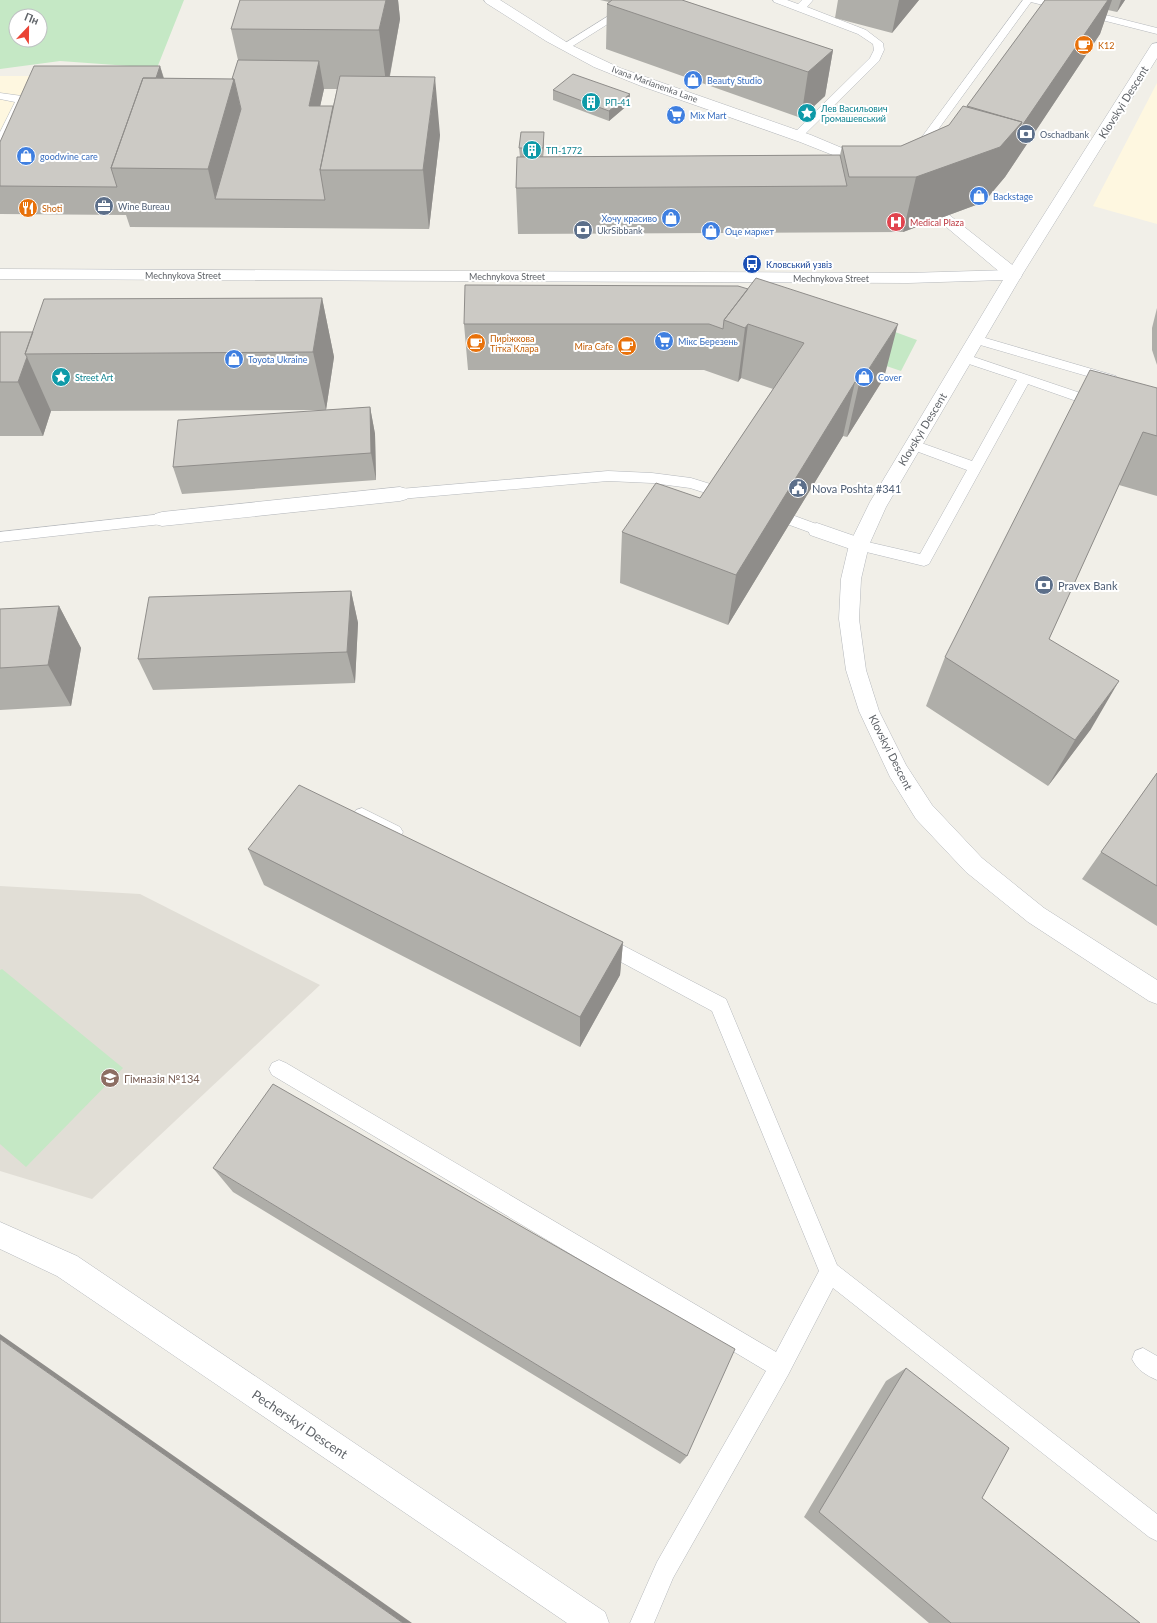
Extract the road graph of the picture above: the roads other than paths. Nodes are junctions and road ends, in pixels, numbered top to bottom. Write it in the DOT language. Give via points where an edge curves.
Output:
graph roads {
  1 [pos="492,0"];
  2 [pos="778,0"];
  3 [pos="808,0"];
  4 [pos="1028,0"];
  5 [pos="1034,0"];
  6 [pos="800,8"];
  7 [pos="640,20"];
  8 [pos="1157,31"];
  9 [pos="564,47"];
  10 [pos="1156,52"];
  11 [pos="0,96"];
  12 [pos="798,135"];
  13 [pos="0,144"];
  14 [pos="910,160"];
  15 [pos="883,171"];
  16 [pos="943,217"];
  17 [pos="0,274"];
  18 [pos="1014,275"];
  19 [pos="975,340"];
  20 [pos="965,358"];
  21 [pos="1025,378"];
  22 [pos="1126,383"];
  23 [pos="1114,409"];
  24 [pos="913,445"];
  25 [pos="975,468"];
  26 [pos="400,494"];
  27 [pos="730,496"];
  28 [pos="162,519"];
  29 [pos="792,520"];
  30 [pos="817,530"];
  31 [pos="0,537"];
  32 [pos="859,545"];
  33 [pos="362,815"];
  34 [pos="411,841"];
  35 [pos="586,934"];
  36 [pos="1157,993"];
  37 [pos="279,1070"];
  38 [pos="0,1235"];
  39 [pos="830,1272"];
  40 [pos="780,1366"];
  41 [pos="1157,1528"];
  42 [pos="594,1623"];
  43 [pos="642,1623"];
  1 -- 9 [label="street, Ivana Marianenka Lane"];
  2 -- 6 [label="lane"];
  3 -- 6 [label="lane"];
  4 -- 14 [label="lane"];
  5 -- 8 [label="lane"];
  6 -- 12 [label="lane" via="862,32 878,43 879,50 875,59"];
  7 -- 9 [label="lane" via="618,13"];
  9 -- 12 [label="street, Ivana Marianenka Lane" via="614,70"];
  10 -- 18 [label="street, Klovskyi Descent"];
  11 -- 13 [label="lane" via="18,98 20,102"];
  12 -- 15 [label="street, Ivana Marianenka Lane"];
  16 -- 18 [label="street"];
  17 -- 18 [label="street, Mechnykova Street" via="900,278"];
  18 -- 19 [label="street, Klovskyi Descent"];
  19 -- 20 [label="street, Klovskyi Descent"];
  19 -- 22 [label="lane"];
  20 -- 21 [label="lane"];
  20 -- 24 [label="street, Klovskyi Descent"];
  21 -- 23 [label="lane"];
  21 -- 25 [label="lane"];
  24 -- 25 [label="lane"];
  24 -- 32 [label="street, Klovskyi Descent" via="877,507"];
  25 -- 32 [label="lane" via="924,560"];
  26 -- 27 [label="lane" via="608,476 691,483"];
  26 -- 28 [label="street"];
  28 -- 31 [label="lane"];
  29 -- 30 [label="lane"];
  30 -- 32 [label="street"];
  32 -- 36 [label="street, Klovskyi Descent" via="851,579 849,619 856,670 869,711 898,771 924,812 974,865 1036,914"];
  33 -- 34 [label="lane"];
  35 -- 39 [label="lane" via="719,1005"];
  37 -- 40 [label="lane"];
  38 -- 42 [label="street, Pecherskyi Descent" via="67,1266"];
  39 -- 40 [label="lane"];
  39 -- 41 [label="lane"];
  40 -- 43 [label="lane" via="665,1570"];
}
